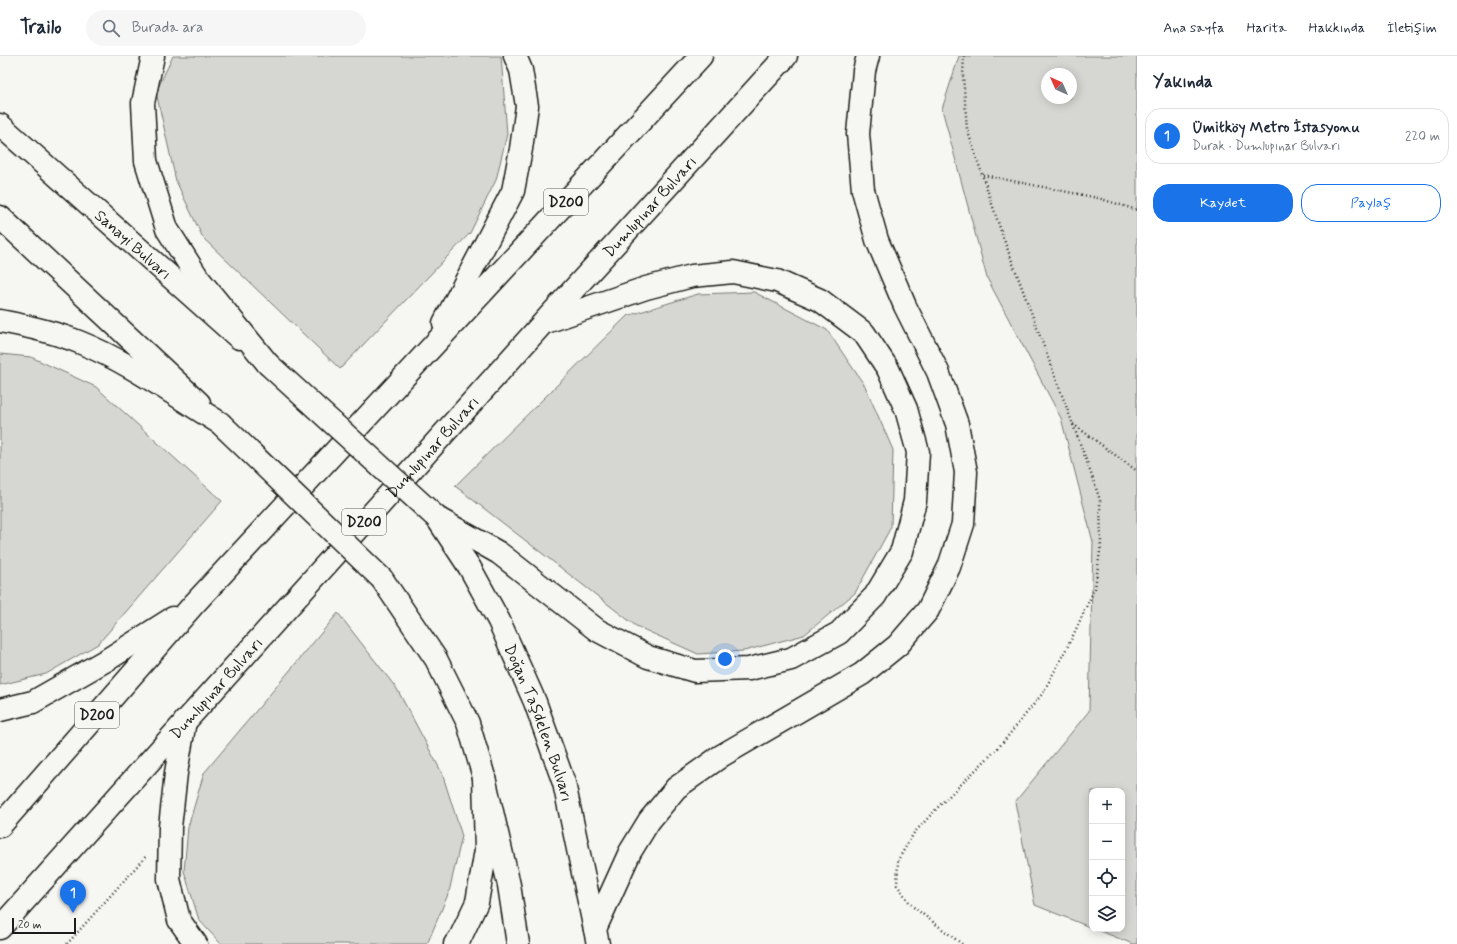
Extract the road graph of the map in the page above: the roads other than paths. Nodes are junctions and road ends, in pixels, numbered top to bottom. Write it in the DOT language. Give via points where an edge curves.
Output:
graph roads {
  1 [pos="153,56"];
  2 [pos="515,56"];
  3 [pos="701,56"];
  4 [pos="786,56"];
  5 [pos="868,56"];
  6 [pos="0,125"];
  7 [pos="0,217"];
  8 [pos="0,321"];
  9 [pos="543,323"];
  10 [pos="432,347"];
  11 [pos="268,364"];
  12 [pos="220,423"];
  13 [pos="437,518"];
  14 [pos="194,604"];
  15 [pos="0,710"];
  16 [pos="185,721"];
  17 [pos="484,777"];
  18 [pos="0,826"];
  19 [pos="0,928"];
  20 [pos="596,936"];
  21 [pos="196,944"];
  22 [pos="455,944"];
  23 [pos="518,944"];
  1 -- 11 [label="main road" via="143,103 146,161 167,229 198,278"];
  2 -- 10 [label="main road" via="521,70 527,106 513,191"];
  3 -- 10 [label="main road, D200"];
  4 -- 9 [label="main road, Dumlupınar Bulvarı / D200"];
  5 -- 20 [label="main road" via="864,71 858,134 863,190 877,240 905,306 938,372 957,424 966,472 963,524 949,567 928,610 898,645 862,674 721,756 676,788 649,820 630,852"];
  6 -- 11 [label="main road, Sanayi Bulvarı"];
  7 -- 12 [label="main road"];
  8 -- 12 [label="main road" via="28,326 86,346 127,365"];
  9 -- 13 [label="main road" via="692,276 732,272 777,281 820,300 864,333 888,369 906,409 918,452 915,501 902,550 874,596 839,633 791,659 749,669 695,671 648,657 596,630 499,553"];
  9 -- 16 [label="main road, Dumlupınar Bulvarı / D200"];
  10 -- 14 [label="main road, D200"];
  11 -- 13 [label="main road, bridge"];
  12 -- 17 [label="main road, bridge" via="382,579 436,659 468,723"];
  13 -- 20 [label="main road, Doğan Taşdelen Bulvarı" via="470,568 499,622 535,702 564,783"];
  14 -- 15 [label="main road" via="110,658 33,702"];
  14 -- 18 [label="main road, D200"];
  16 -- 19 [label="main road, Dumlupınar Bulvarı / D200"];
  16 -- 21 [label="main road" via="170,827 169,879 179,920"];
  17 -- 22 [label="main road" via="486,850 477,902"];
  17 -- 23 [label="main road" via="509,885"];
}
